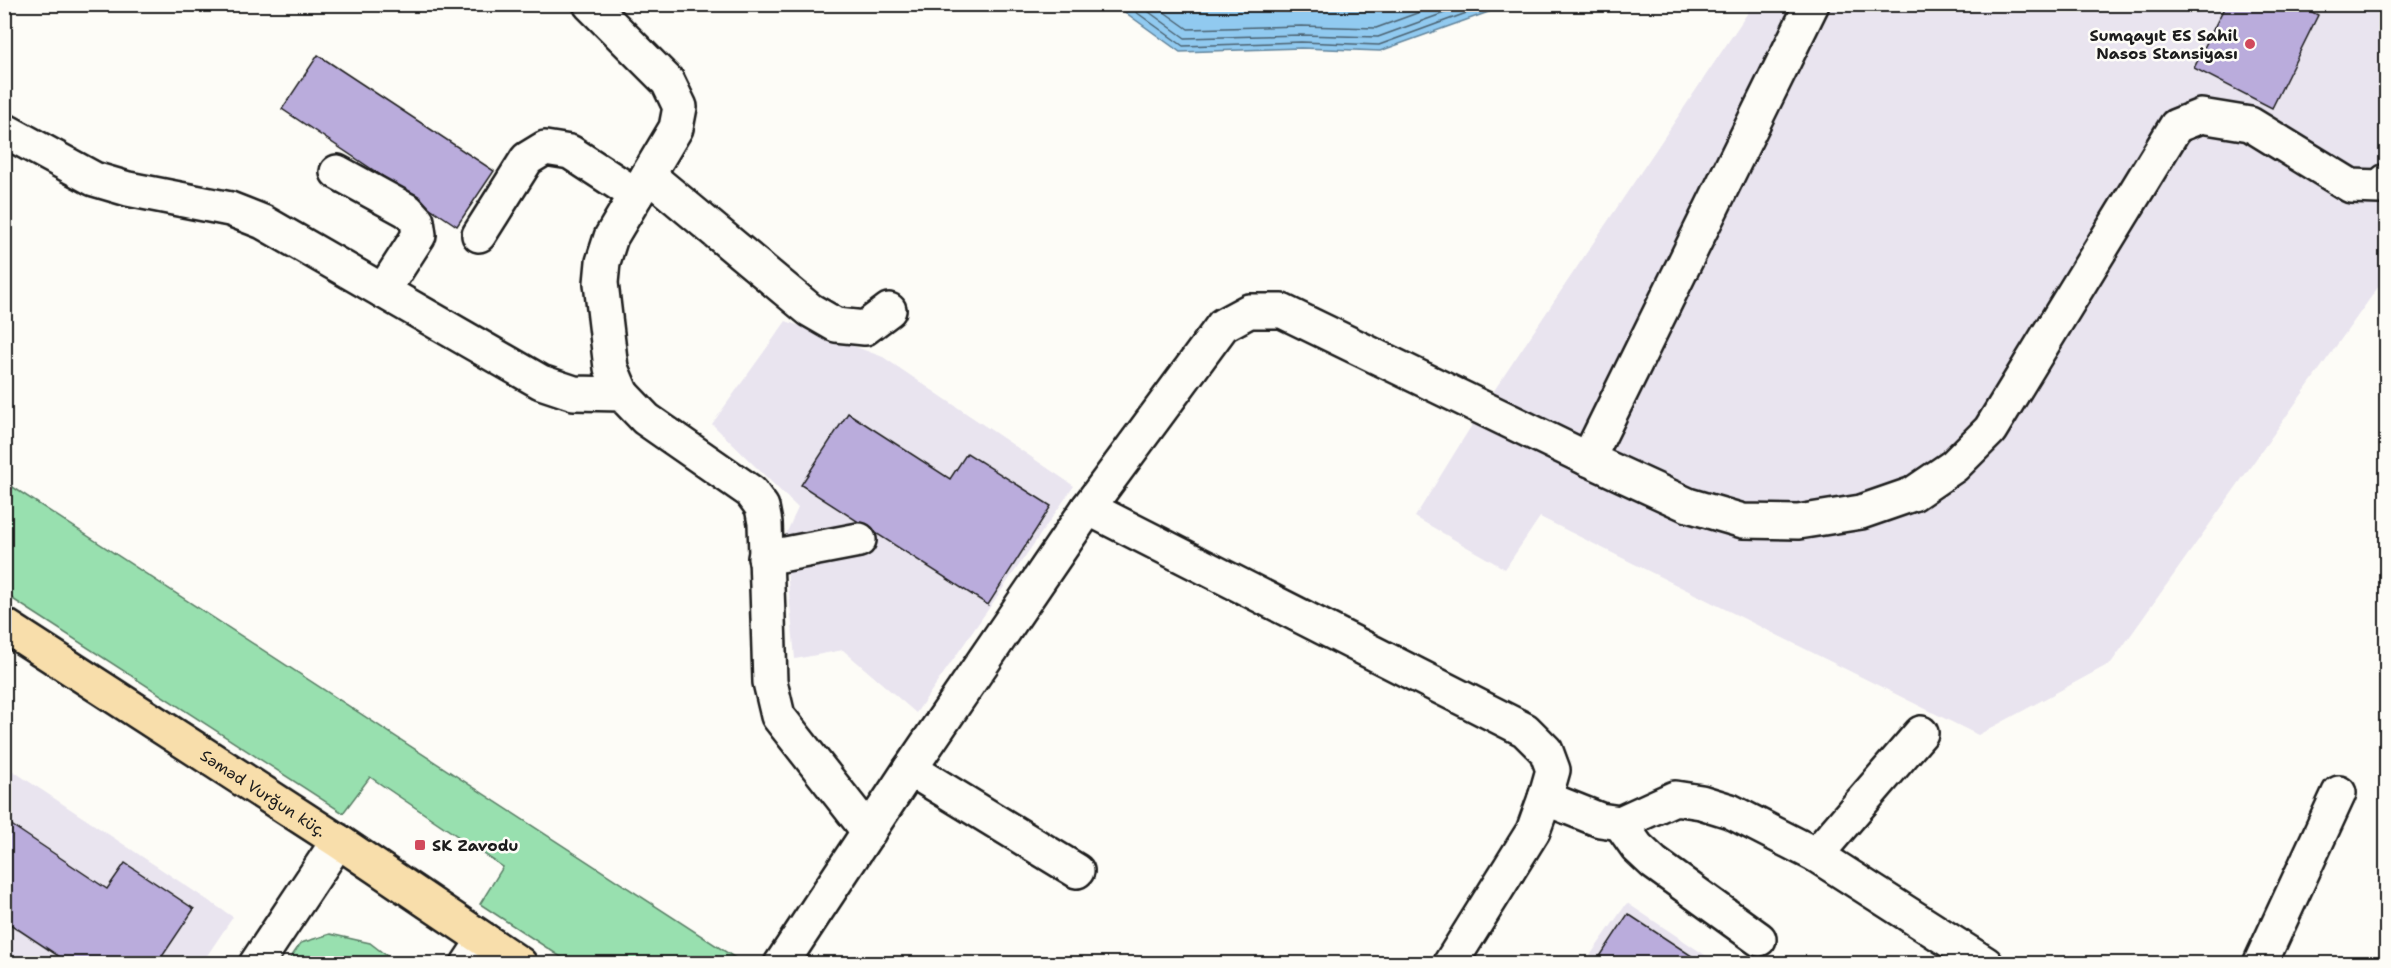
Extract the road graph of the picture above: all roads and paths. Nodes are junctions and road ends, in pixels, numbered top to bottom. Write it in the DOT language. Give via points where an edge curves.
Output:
graph roads {
  1 [pos="590,4"];
  2 [pos="1812,4"];
  3 [pos="4,130"];
  4 [pos="337,172"];
  5 [pos="2386,181"];
  6 [pos="642,185"];
  7 [pos="479,235"];
  8 [pos="382,291"];
  9 [pos="889,310"];
  10 [pos="622,394"];
  11 [pos="1587,459"];
  12 [pos="1088,508"];
  13 [pos="859,540"];
  14 [pos="765,558"];
  15 [pos="4,625"];
  16 [pos="1921,733"];
  17 [pos="910,770"];
  18 [pos="2340,793"];
  19 [pos="1545,798"];
  20 [pos="1620,823"];
  21 [pos="869,832"];
  22 [pos="338,841"];
  23 [pos="1816,855"];
  24 [pos="1077,871"];
  25 [pos="1759,939"];
  26 [pos="476,952"];
  27 [pos="256,963"];
  28 [pos="520,963"];
  29 [pos="781,963"];
  30 [pos="1450,963"];
  31 [pos="1986,963"];
  32 [pos="2260,963"];
  1 -- 6 [label="street" via="668,82 680,107 676,128"];
  2 -- 11 [label="street"];
  3 -- 8 [label="street" via="94,179 230,209 263,222"];
  4 -- 8 [label="street" via="408,211 417,221 419,235"];
  5 -- 11 [label="street" via="2380,187 2351,186 2250,124 2202,116 2176,126 1990,430 1954,466 1913,494 1861,512 1830,517 1798,522 1743,521 1689,505"];
  6 -- 7 [label="street" via="570,152 544,148 527,159"];
  6 -- 9 [label="street" via="810,310 836,325 865,328"];
  6 -- 10 [label="street" via="611,237 603,262 601,283 611,368"];
  8 -- 10 [label="street" via="541,382 574,393"];
  10 -- 14 [label="street" via="646,419 751,492 762,507"];
  11 -- 12 [label="street" via="1282,311 1248,311 1223,325"];
  12 -- 17 [label="street"];
  12 -- 19 [label="street" via="1525,730 1546,751 1552,770"];
  13 -- 14 [label="street"];
  14 -- 21 [label="street" via="770,681 778,716"];
  15 -- 22 [label="main road, Səməd Vurğun küç."];
  16 -- 23 [label="street"];
  17 -- 21 [label="street"];
  17 -- 24 [label="street"];
  18 -- 32 [label="street"];
  19 -- 20 [label="street" via="1600,820"];
  19 -- 30 [label="street" via="1533,831"];
  20 -- 23 [label="street" via="1675,798 1701,802 1730,811"];
  20 -- 25 [label="street" via="1654,862"];
  21 -- 29 [label="street"];
  22 -- 26 [label="main road, Səməd Vurğun küç."];
  22 -- 27 [label="street"];
  23 -- 31 [label="street"];
  26 -- 28 [label="main road, Səməd Vurğun küç."];
}
